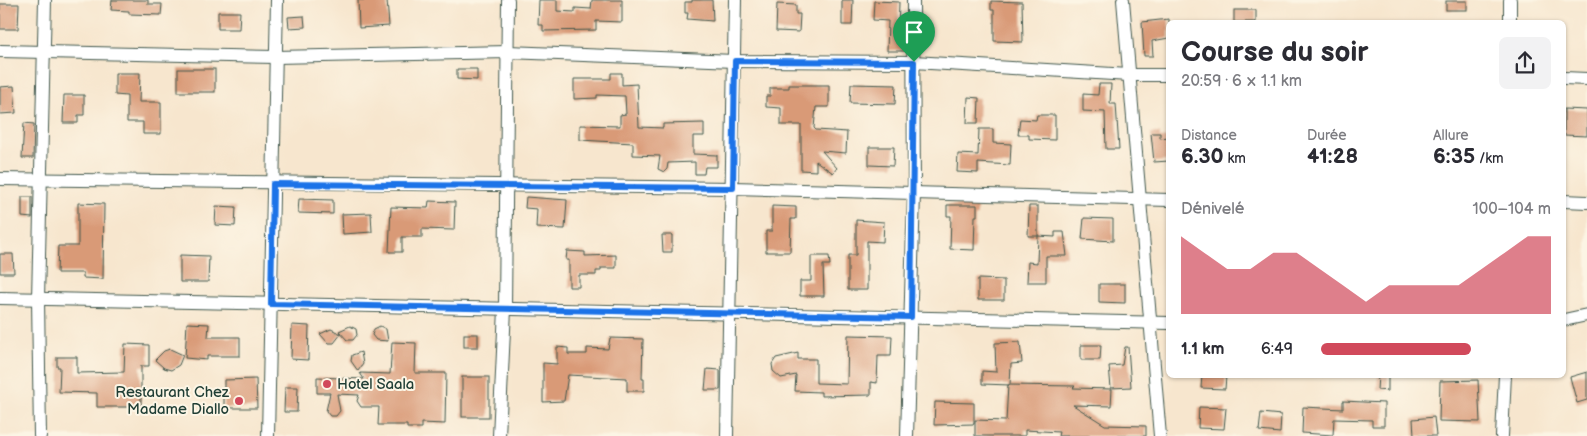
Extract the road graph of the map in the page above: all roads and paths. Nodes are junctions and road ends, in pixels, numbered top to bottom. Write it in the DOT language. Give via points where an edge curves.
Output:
graph roads {
  1 [pos="45,0"];
  2 [pos="277,0"];
  3 [pos="508,0"];
  4 [pos="735,0"];
  5 [pos="913,0"];
  6 [pos="1123,0"];
  7 [pos="1510,0"];
  8 [pos="1510,20"];
  9 [pos="0,51"];
  10 [pos="44,52"];
  11 [pos="508,52"];
  12 [pos="276,57"];
  13 [pos="735,61"];
  14 [pos="914,62"];
  15 [pos="1129,75"];
  16 [pos="1166,75"];
  17 [pos="1566,78"];
  18 [pos="1587,79"];
  19 [pos="0,179"];
  20 [pos="40,180"];
  21 [pos="273,184"];
  22 [pos="507,185"];
  23 [pos="733,188"];
  24 [pos="914,193"];
  25 [pos="1140,200"];
  26 [pos="1166,200"];
  27 [pos="1566,201"];
  28 [pos="1587,202"];
  29 [pos="0,298"];
  30 [pos="38,299"];
  31 [pos="271,304"];
  32 [pos="505,309"];
  33 [pos="729,314"];
  34 [pos="1587,314"];
  35 [pos="911,317"];
  36 [pos="1566,319"];
  37 [pos="1150,322"];
  38 [pos="1166,323"];
  39 [pos="1506,378"];
  40 [pos="40,436"];
  41 [pos="268,436"];
  42 [pos="499,436"];
  43 [pos="727,436"];
  44 [pos="907,436"];
  45 [pos="1160,436"];
  46 [pos="1502,436"];
  1 -- 10 [label="street"];
  2 -- 12 [label="street"];
  3 -- 11 [label="street"];
  4 -- 13 [label="street"];
  5 -- 14 [label="street"];
  6 -- 15 [label="street"];
  7 -- 8 [label="street"];
  9 -- 10 [label="street"];
  10 -- 12 [label="street"];
  10 -- 20 [label="street"];
  11 -- 12 [label="street"];
  11 -- 13 [label="street"];
  11 -- 22 [label="street"];
  12 -- 21 [label="street"];
  13 -- 14 [label="street"];
  13 -- 23 [label="street"];
  14 -- 15 [label="street"];
  14 -- 24 [label="street"];
  15 -- 16 [label="street"];
  15 -- 25 [label="street"];
  17 -- 18 [label="street"];
  19 -- 20 [label="street"];
  20 -- 21 [label="street"];
  20 -- 30 [label="street"];
  21 -- 22 [label="street"];
  21 -- 31 [label="street"];
  22 -- 23 [label="street"];
  22 -- 32 [label="street"];
  23 -- 24 [label="street"];
  23 -- 33 [label="street"];
  24 -- 25 [label="street"];
  24 -- 35 [label="street"];
  25 -- 26 [label="street"];
  25 -- 37 [label="street"];
  27 -- 28 [label="street"];
  29 -- 30 [label="street"];
  30 -- 31 [label="street"];
  30 -- 40 [label="street"];
  31 -- 32 [label="street"];
  31 -- 41 [label="street"];
  32 -- 33 [label="street"];
  32 -- 42 [label="street"];
  33 -- 35 [label="street"];
  33 -- 43 [label="street"];
  34 -- 36 [label="street"];
  35 -- 37 [label="street"];
  35 -- 44 [label="street"];
  37 -- 38 [label="street"];
  37 -- 45 [label="street"];
  39 -- 46 [label="street"];
}
